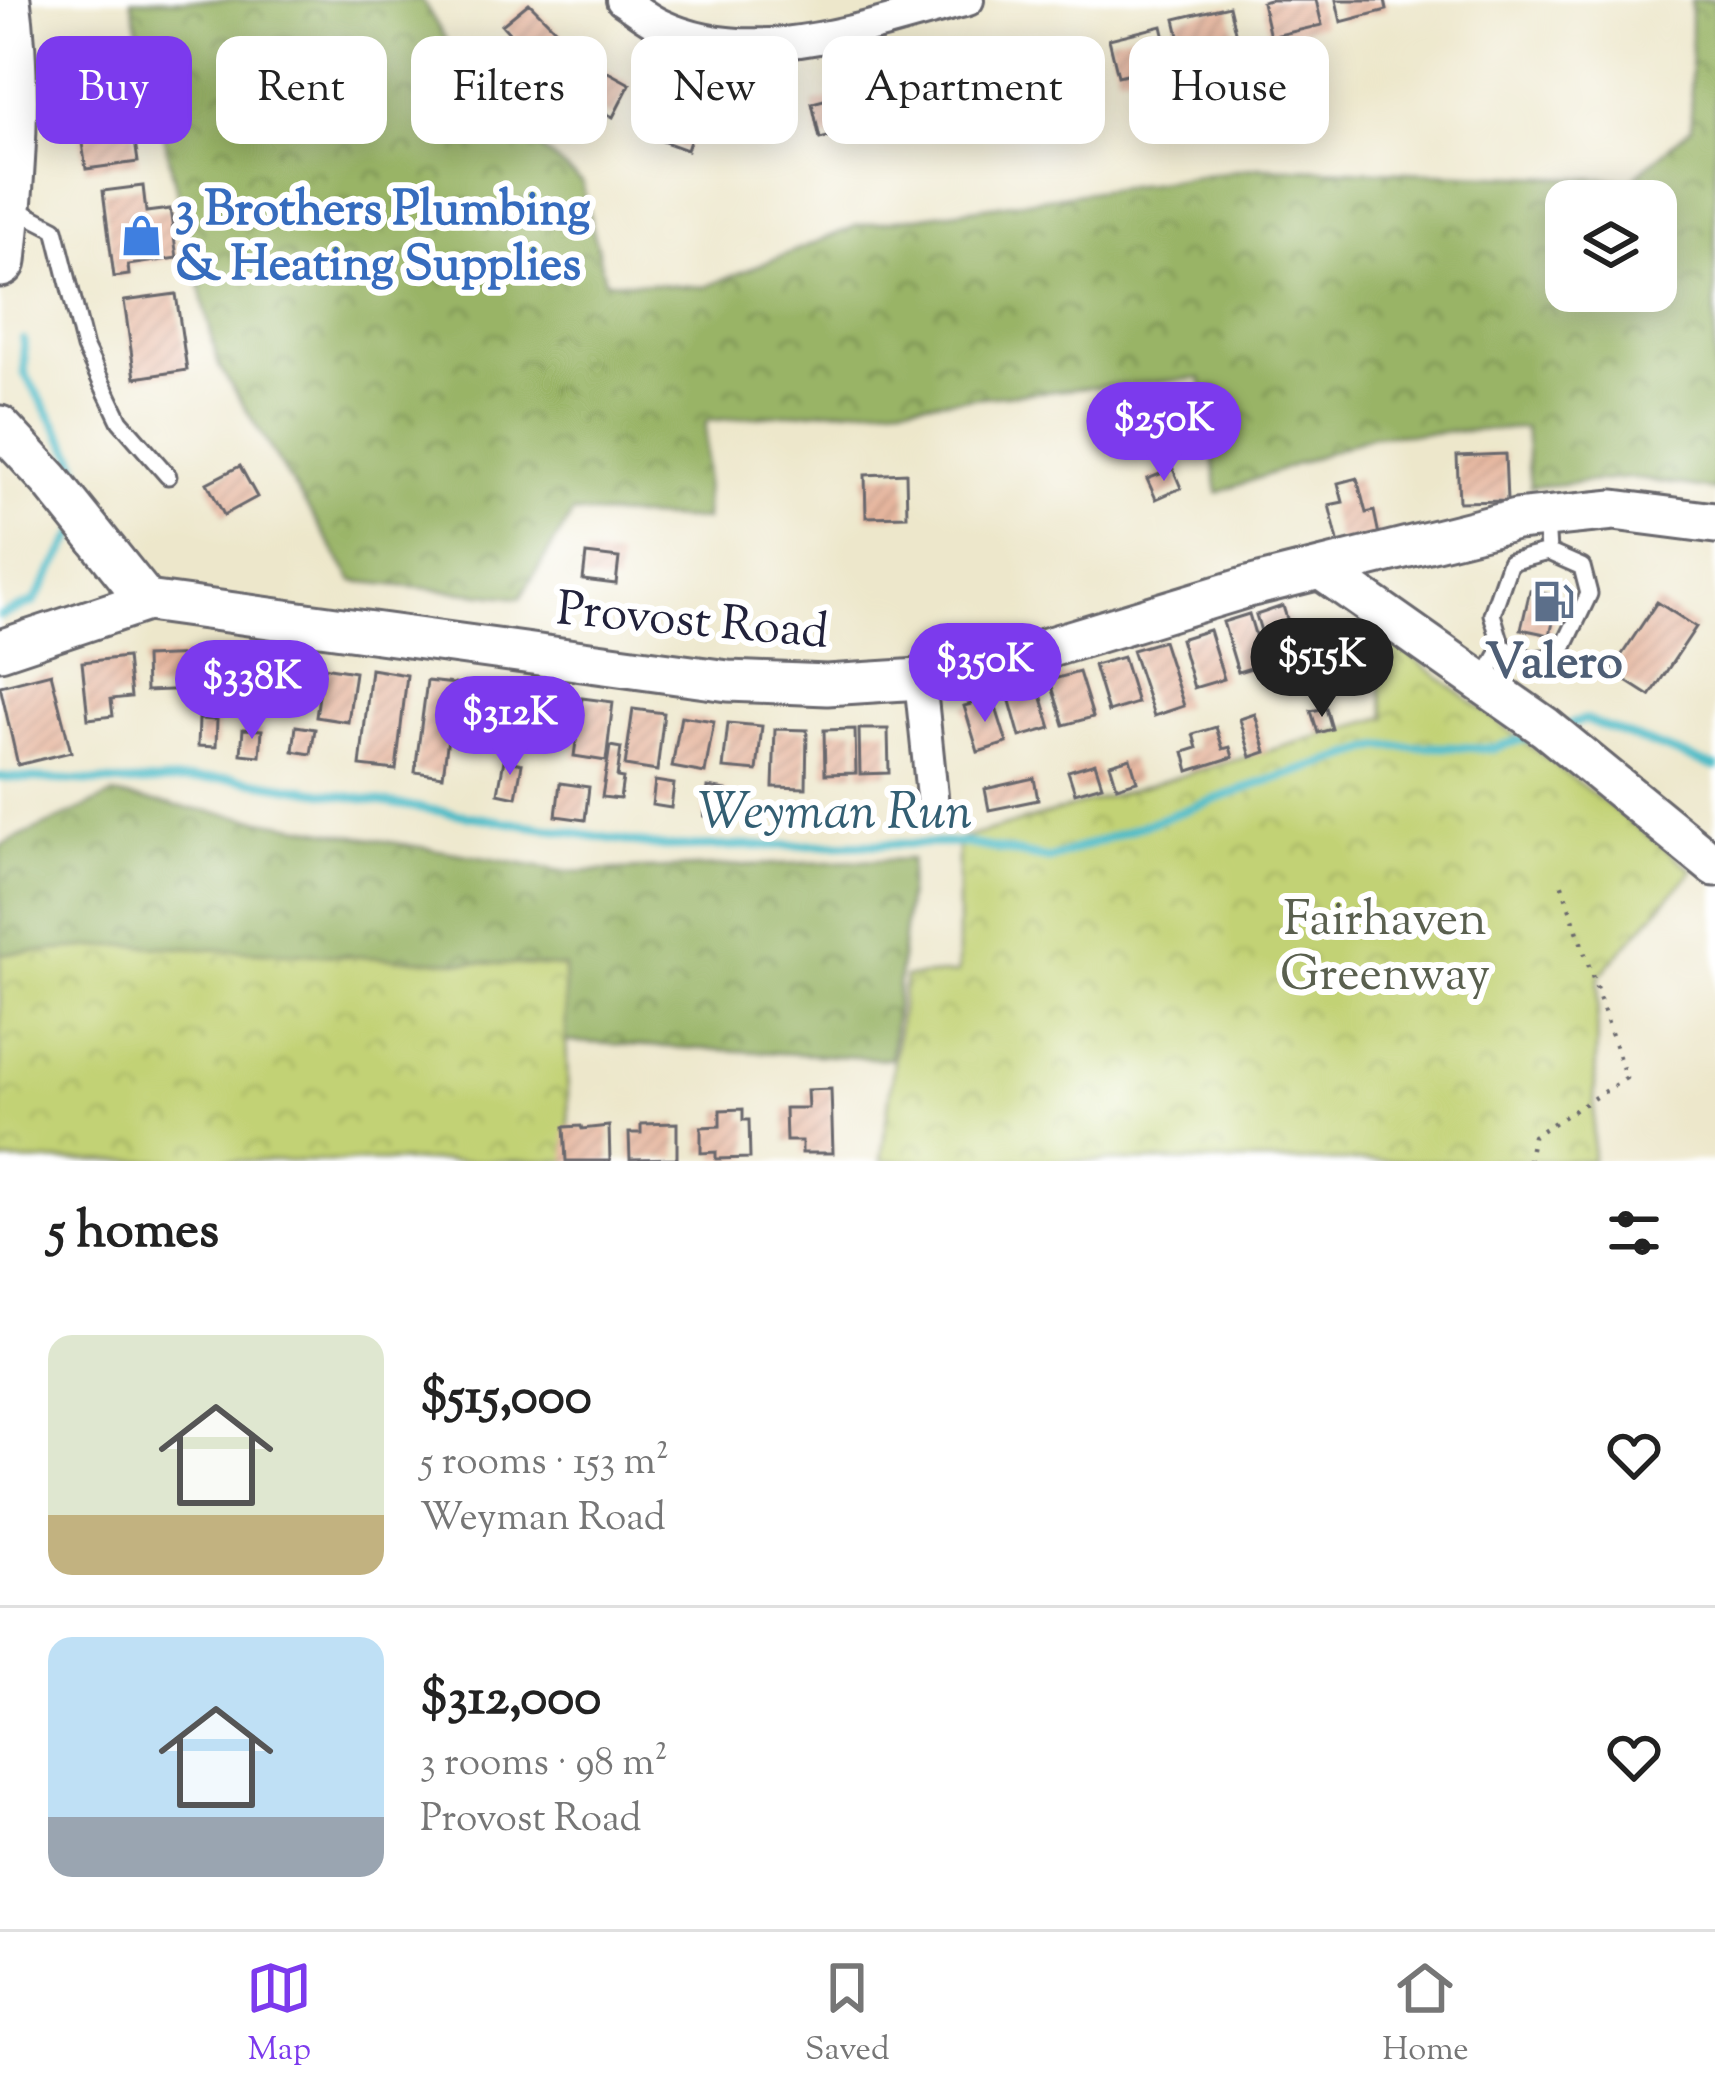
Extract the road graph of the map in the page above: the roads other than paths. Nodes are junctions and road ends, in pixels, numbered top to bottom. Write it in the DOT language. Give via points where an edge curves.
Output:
graph roads {
  1 [pos="4,0"];
  2 [pos="622,0"];
  3 [pos="968,0"];
  4 [pos="3,203"];
  5 [pos="0,261"];
  6 [pos="0,425"];
  7 [pos="168,476"];
  8 [pos="1715,523"];
  9 [pos="1547,534"];
  10 [pos="1322,569"];
  11 [pos="147,601"];
  12 [pos="1502,647"];
  13 [pos="0,650"];
  14 [pos="920,679"];
  15 [pos="1486,684"];
  16 [pos="933,806"];
  17 [pos="1704,851"];
  1 -- 4 [label="highway" via="12,140"];
  2 -- 3 [label="street" via="660,25 757,47"];
  4 -- 5 [label="highway"];
  4 -- 7 [label="lane" via="55,229 86,348 120,421"];
  6 -- 11 [label="street"];
  8 -- 9 [label="street, Provost Road" via="1614,510"];
  9 -- 10 [label="street, Provost Road"];
  9 -- 12 [label="lane" via="1510,562 1492,614"];
  9 -- 12 [label="lane" via="1582,568 1589,594 1559,657 1530,659"];
  10 -- 14 [label="street, Provost Road"];
  10 -- 15 [label="street"];
  11 -- 13 [label="street"];
  11 -- 14 [label="street, Provost Road" via="728,681"];
  12 -- 15 [label="lane"];
  14 -- 16 [label="street"];
  15 -- 17 [label="street"];
}
